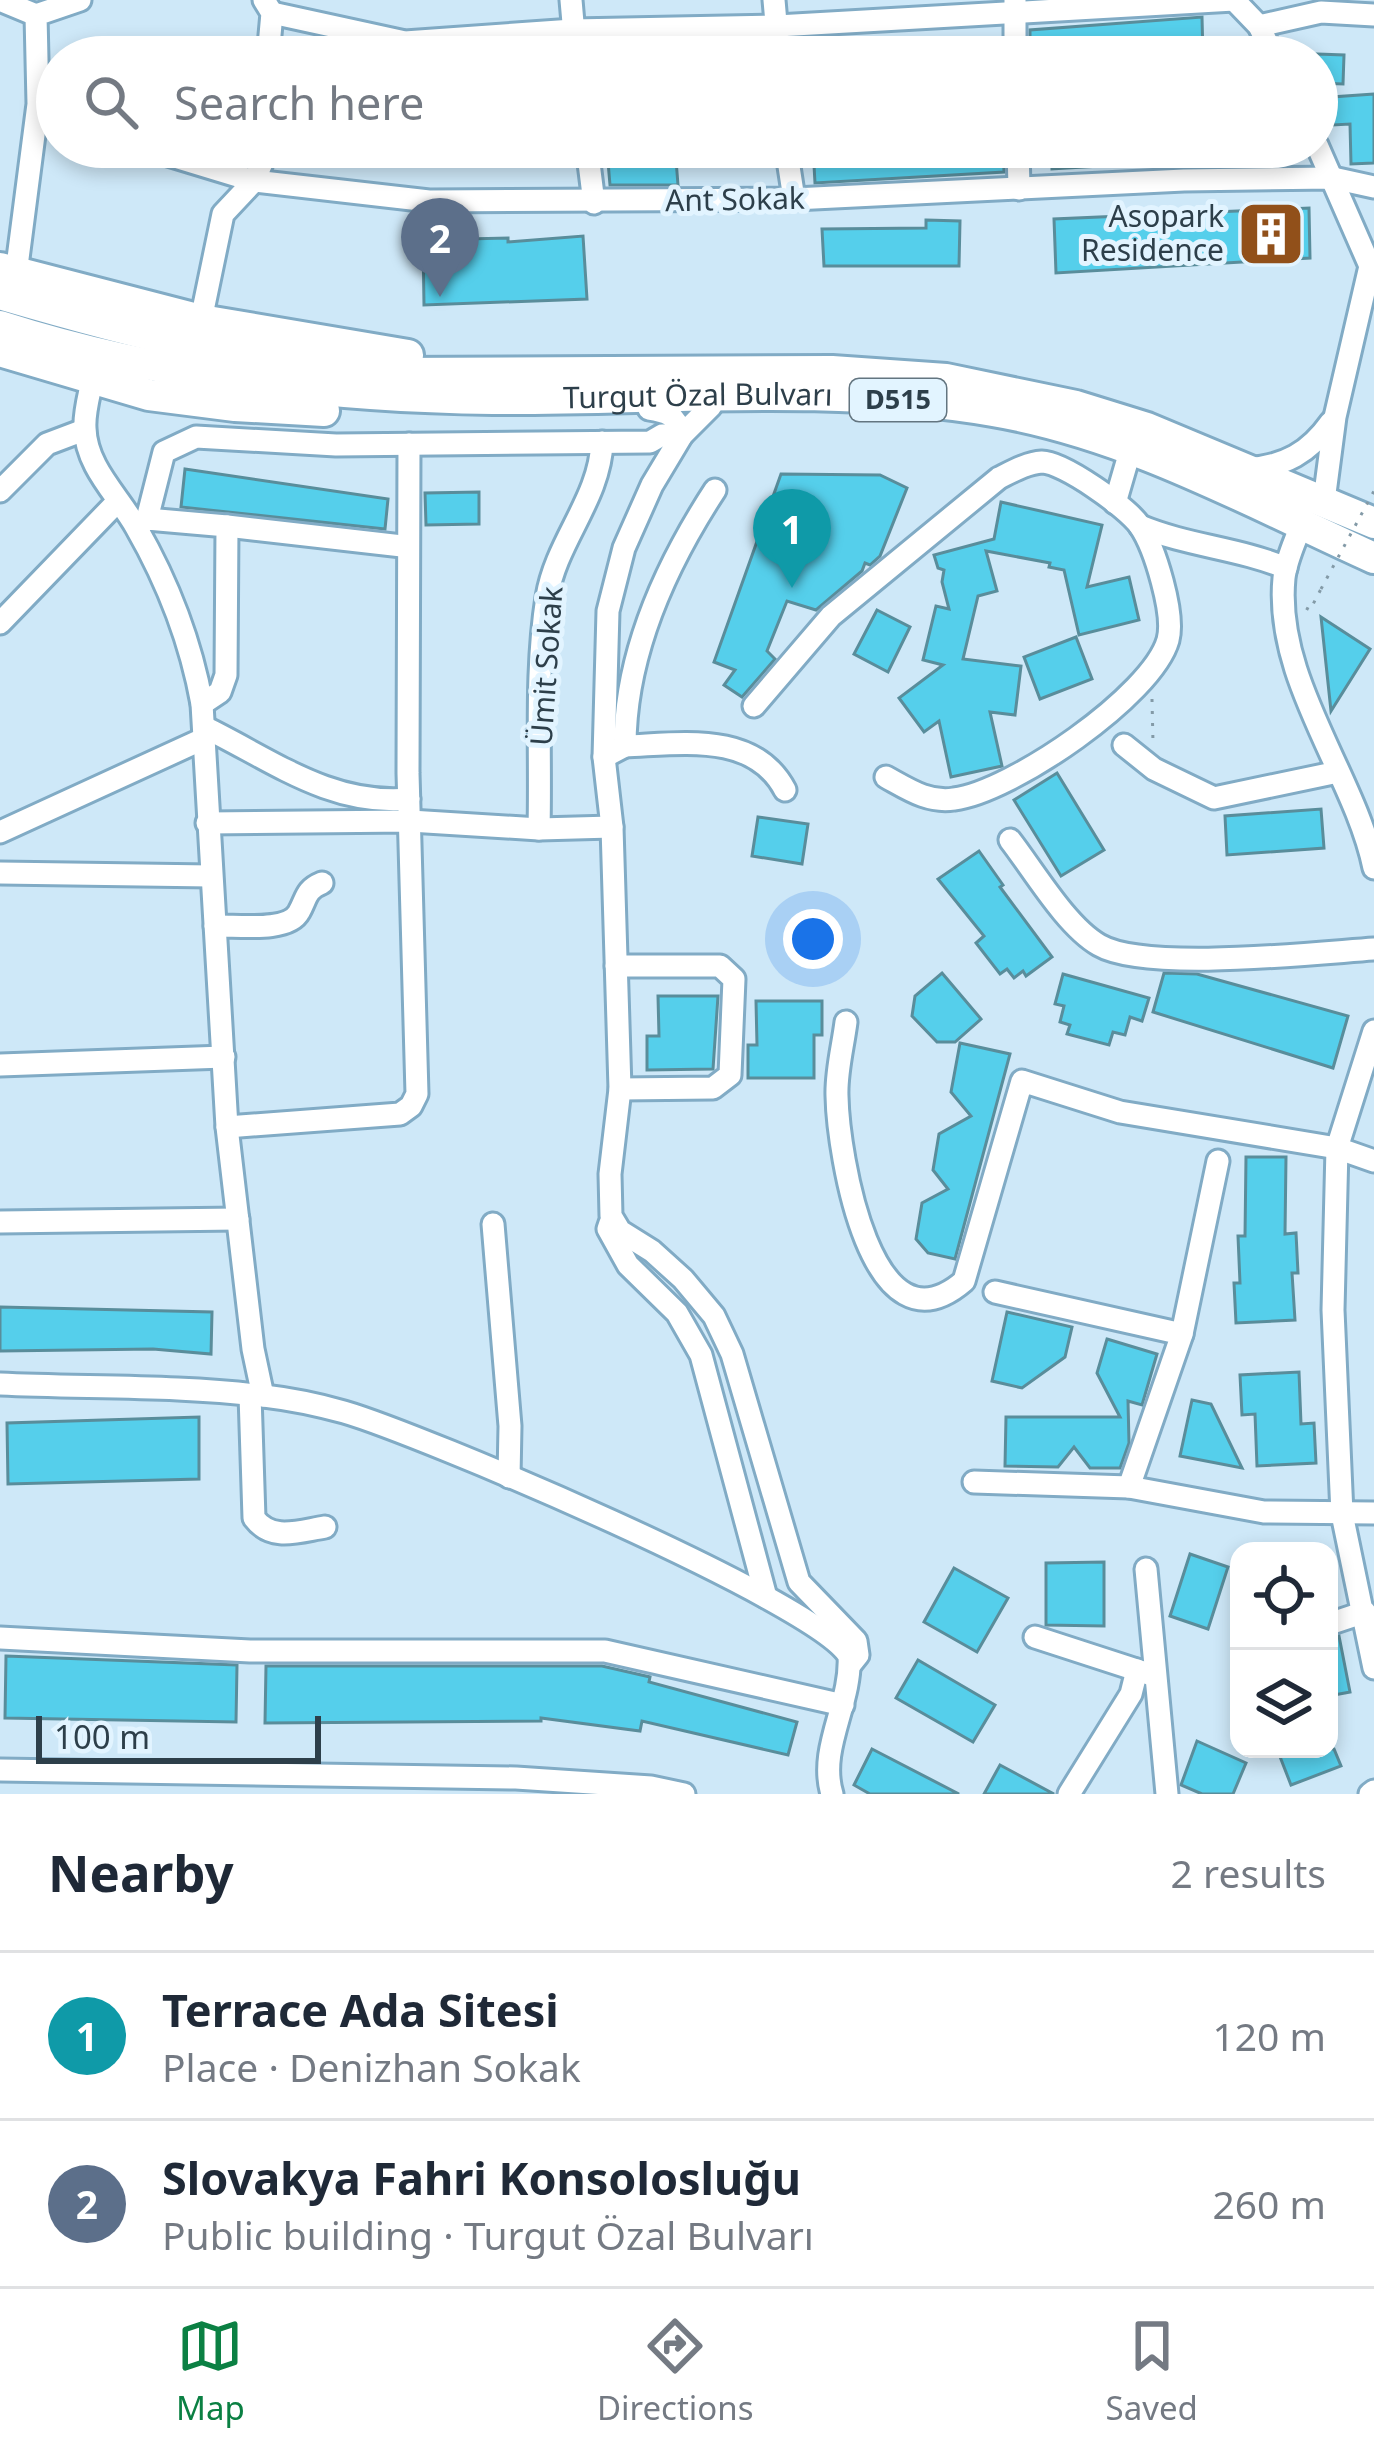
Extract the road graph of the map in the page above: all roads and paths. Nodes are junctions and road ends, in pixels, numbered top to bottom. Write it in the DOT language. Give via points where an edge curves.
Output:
graph roads {
  1 [pos="0,0"];
  2 [pos="80,0"];
  3 [pos="571,0"];
  4 [pos="775,0"];
  5 [pos="1234,0"];
  6 [pos="1015,5"];
  7 [pos="268,7"];
  8 [pos="36,15"];
  9 [pos="1374,15"];
  10 [pos="777,26"];
  11 [pos="1259,26"];
  12 [pos="573,30"];
  13 [pos="36,36"];
  14 [pos="382,36"];
  15 [pos="489,36"];
  16 [pos="574,36"];
  17 [pos="778,36"];
  18 [pos="1015,36"];
  19 [pos="1264,36"];
  20 [pos="36,162"];
  21 [pos="211,168"];
  22 [pos="259,168"];
  23 [pos="590,168"];
  24 [pos="789,168"];
  25 [pos="1018,168"];
  26 [pos="1328,168"];
  27 [pos="1333,178"];
  28 [pos="254,181"];
  29 [pos="1374,187"];
  30 [pos="1019,189"];
  31 [pos="794,199"];
  32 [pos="594,203"];
  33 [pos="1372,266"];
  34 [pos="5,279"];
  35 [pos="201,320"];
  36 [pos="0,326"];
  37 [pos="0,351"];
  38 [pos="946,379"];
  39 [pos="92,381"];
  40 [pos="828,396"];
  41 [pos="711,406"];
  42 [pos="649,409"];
  43 [pos="1335,416"];
  44 [pos="85,430"];
  45 [pos="682,435"];
  46 [pos="602,442"];
  47 [pos="409,444"];
  48 [pos="1131,448"];
  49 [pos="1245,469"];
  50 [pos="0,490"];
  51 [pos="715,490"];
  52 [pos="1374,491"];
  53 [pos="118,501"];
  54 [pos="1324,501"];
  55 [pos="1115,503"];
  56 [pos="142,523"];
  57 [pos="1374,523"];
  58 [pos="1301,525"];
  59 [pos="227,526"];
  60 [pos="1140,526"];
  61 [pos="402,547"];
  62 [pos="1374,558"];
  63 [pos="1286,568"];
  64 [pos="1322,590"];
  65 [pos="0,623"];
  66 [pos="1151,671"];
  67 [pos="202,704"];
  68 [pos="754,706"];
  69 [pos="204,733"];
  70 [pos="1124,745"];
  71 [pos="625,746"];
  72 [pos="604,758"];
  73 [pos="1154,769"];
  74 [pos="1338,772"];
  75 [pos="886,777"];
  76 [pos="785,790"];
  77 [pos="409,810"];
  78 [pos="207,823"];
  79 [pos="611,826"];
  80 [pos="539,829"];
  81 [pos="0,832"];
  82 [pos="1010,840"];
  83 [pos="1374,868"];
  84 [pos="0,873"];
  85 [pos="211,876"];
  86 [pos="322,883"];
  87 [pos="214,926"];
  88 [pos="1374,949"];
  89 [pos="616,966"];
  90 [pos="846,1022"];
  91 [pos="1374,1031"];
  92 [pos="224,1057"];
  93 [pos="0,1065"];
  94 [pos="620,1089"];
  95 [pos="227,1127"];
  96 [pos="1337,1148"];
  97 [pos="1218,1161"];
  98 [pos="1374,1161"];
  99 [pos="611,1216"];
  100 [pos="238,1219"];
  101 [pos="0,1222"];
  102 [pos="493,1224"];
  103 [pos="995,1292"];
  104 [pos="1182,1334"];
  105 [pos="0,1384"];
  106 [pos="257,1396"];
  107 [pos="509,1477"];
  108 [pos="974,1482"];
  109 [pos="1130,1487"];
  110 [pos="1342,1514"];
  111 [pos="1374,1514"];
  112 [pos="325,1527"];
  113 [pos="1145,1569"];
  114 [pos="766,1598"];
  115 [pos="1365,1612"];
  116 [pos="1338,1621"];
  117 [pos="1035,1637"];
  118 [pos="0,1638"];
  119 [pos="850,1665"];
  120 [pos="1374,1668"];
  121 [pos="1146,1673"];
  122 [pos="843,1705"];
  123 [pos="0,1770"];
  124 [pos="132,1783"];
  125 [pos="684,1794"];
  126 [pos="832,1794"];
  127 [pos="1069,1794"];
  128 [pos="1167,1794"];
  1 -- 8 [label="street"];
  2 -- 8 [label="street"];
  3 -- 12 [label="street"];
  4 -- 10 [label="street"];
  5 -- 6 [label="street"];
  5 -- 11 [label="street"];
  6 -- 10 [label="street"];
  6 -- 18 [label="street"];
  7 -- 14 [label="street"];
  8 -- 13 [label="street"];
  9 -- 11 [label="street" via="1321,12"];
  10 -- 12 [label="street"];
  10 -- 17 [label="street"];
  11 -- 19 [label="street"];
  12 -- 15 [label="street"];
  12 -- 16 [label="street"];
  20 -- 34 [label="street"];
  21 -- 28 [label="street, Ant Sokak"];
  22 -- 28 [label="street"];
  23 -- 32 [label="street"];
  24 -- 31 [label="street"];
  25 -- 30 [label="street"];
  26 -- 27 [label="street"];
  27 -- 29 [label="street, Ant Sokak"];
  27 -- 30 [label="street, Ant Sokak"];
  27 -- 33 [label="street"];
  28 -- 32 [label="street, Ant Sokak" via="429,201"];
  28 -- 35 [label="street" via="224,214"];
  30 -- 31 [label="street, Ant Sokak"];
  31 -- 32 [label="street, Ant Sokak"];
  33 -- 43 [label="street"];
  34 -- 35 [label="highway"];
  34 -- 38 [label="highway, Turgut Özal Bulvarı / D515" via="205,350 329,369 832,371"];
  35 -- 38 [label="highway" via="392,354 783,358"];
  36 -- 40 [label="highway, Turgut Özal Bulvarı / D515" via="140,363 316,392"];
  37 -- 39 [label="highway"];
  38 -- 49 [label="highway, Turgut Özal Bulvarı / D515" via="1094,412"];
  39 -- 42 [label="highway" via="192,401 325,412"];
  39 -- 44 [label="street"];
  40 -- 41 [label="highway"];
  40 -- 48 [label="highway, Turgut Özal Bulvarı / D515" via="994,411"];
  41 -- 42 [label="highway"];
  41 -- 45 [label="street"];
  42 -- 45 [label="street" via="668,412"];
  43 -- 49 [label="street" via="1299,456"];
  43 -- 54 [label="street"];
  44 -- 50 [label="street" via="47,444"];
  44 -- 53 [label="street" via="95,467"];
  45 -- 46 [label="street"];
  45 -- 72 [label="street" via="614,579"];
  46 -- 47 [label="street"];
  46 -- 80 [label="street, Ümit Sokak" via="600,472 559,551 547,597"];
  47 -- 56 [label="street" via="196,437 164,452"];
  47 -- 77 [label="street"];
  48 -- 55 [label="street"];
  48 -- 58 [label="highway, Turgut Özal Bulvarı / D515"];
  49 -- 54 [label="highway, Turgut Özal Bulvarı / D515"];
  51 -- 71 [label="street" via="651,616 628,695"];
  52 -- 64 [label="path, bridge"];
  53 -- 56 [label="street"];
  53 -- 65 [label="street"];
  54 -- 57 [label="highway, Turgut Özal Bulvarı / D515"];
  55 -- 60 [label="street"];
  55 -- 68 [label="street" via="1058,465 1028,464 999,478 831,616"];
  56 -- 59 [label="street"];
  56 -- 67 [label="street" via="194,657"];
  58 -- 62 [label="highway, Turgut Özal Bulvarı / D515"];
  58 -- 63 [label="street"];
  59 -- 61 [label="street"];
  59 -- 67 [label="street" via="226,675 220,692"];
  60 -- 63 [label="street"];
  60 -- 66 [label="street" via="1170,622"];
  63 -- 74 [label="street" via="1297,669"];
  66 -- 73 [label="path"];
  66 -- 75 [label="street" via="1001,787 950,800"];
  67 -- 69 [label="street"];
  69 -- 77 [label="street" via="316,786"];
  69 -- 78 [label="street"];
  69 -- 81 [label="street"];
  70 -- 73 [label="street"];
  71 -- 72 [label="street"];
  71 -- 76 [label="street" via="727,746 776,772"];
  72 -- 79 [label="street"];
  73 -- 74 [label="street" via="1214,798"];
  74 -- 83 [label="street"];
  77 -- 78 [label="street"];
  77 -- 80 [label="street"];
  77 -- 95 [label="street" via="415,1100 400,1114"];
  78 -- 85 [label="street"];
  79 -- 80 [label="street"];
  79 -- 89 [label="street"];
  82 -- 88 [label="street" via="1079,930 1113,952 1224,958"];
  84 -- 85 [label="street"];
  85 -- 87 [label="street"];
  86 -- 87 [label="street" via="291,921"];
  87 -- 92 [label="street"];
  89 -- 94 [label="street"];
  89 -- 94 [label="street" via="720,966 734,979 730,1075 713,1088"];
  90 -- 96 [label="street" via="836,1092 842,1157 860,1225 891,1288 919,1298 948,1294 964,1281 1022,1081 1120,1112"];
  91 -- 96 [label="street"];
  92 -- 93 [label="street"];
  92 -- 95 [label="street"];
  94 -- 99 [label="street"];
  95 -- 100 [label="street"];
  96 -- 98 [label="street"];
  96 -- 110 [label="street" via="1333,1310"];
  97 -- 104 [label="street"];
  99 -- 114 [label="street" via="608,1229 628,1265 677,1313 701,1355"];
  99 -- 119 [label="street" via="714,1316 799,1582 856,1641"];
  100 -- 101 [label="street"];
  100 -- 106 [label="street"];
  102 -- 107 [label="street"];
  103 -- 104 [label="street"];
  104 -- 109 [label="street"];
  105 -- 106 [label="street"];
  106 -- 107 [label="street" via="343,1412"];
  106 -- 112 [label="street" via="254,1518 276,1534"];
  107 -- 114 [label="street"];
  108 -- 109 [label="street"];
  109 -- 110 [label="street" via="1264,1512"];
  110 -- 111 [label="street"];
  110 -- 115 [label="street"];
  113 -- 121 [label="street"];
  114 -- 119 [label="street" via="839,1642"];
  115 -- 116 [label="street"];
  115 -- 120 [label="street"];
  117 -- 121 [label="street"];
  118 -- 122 [label="street" via="250,1651 605,1651"];
  119 -- 122 [label="street"];
  121 -- 127 [label="street"];
  121 -- 128 [label="street"];
  122 -- 126 [label="street" via="829,1761"];
  123 -- 124 [label="street"];
  124 -- 125 [label="street" via="516,1778"];
}
